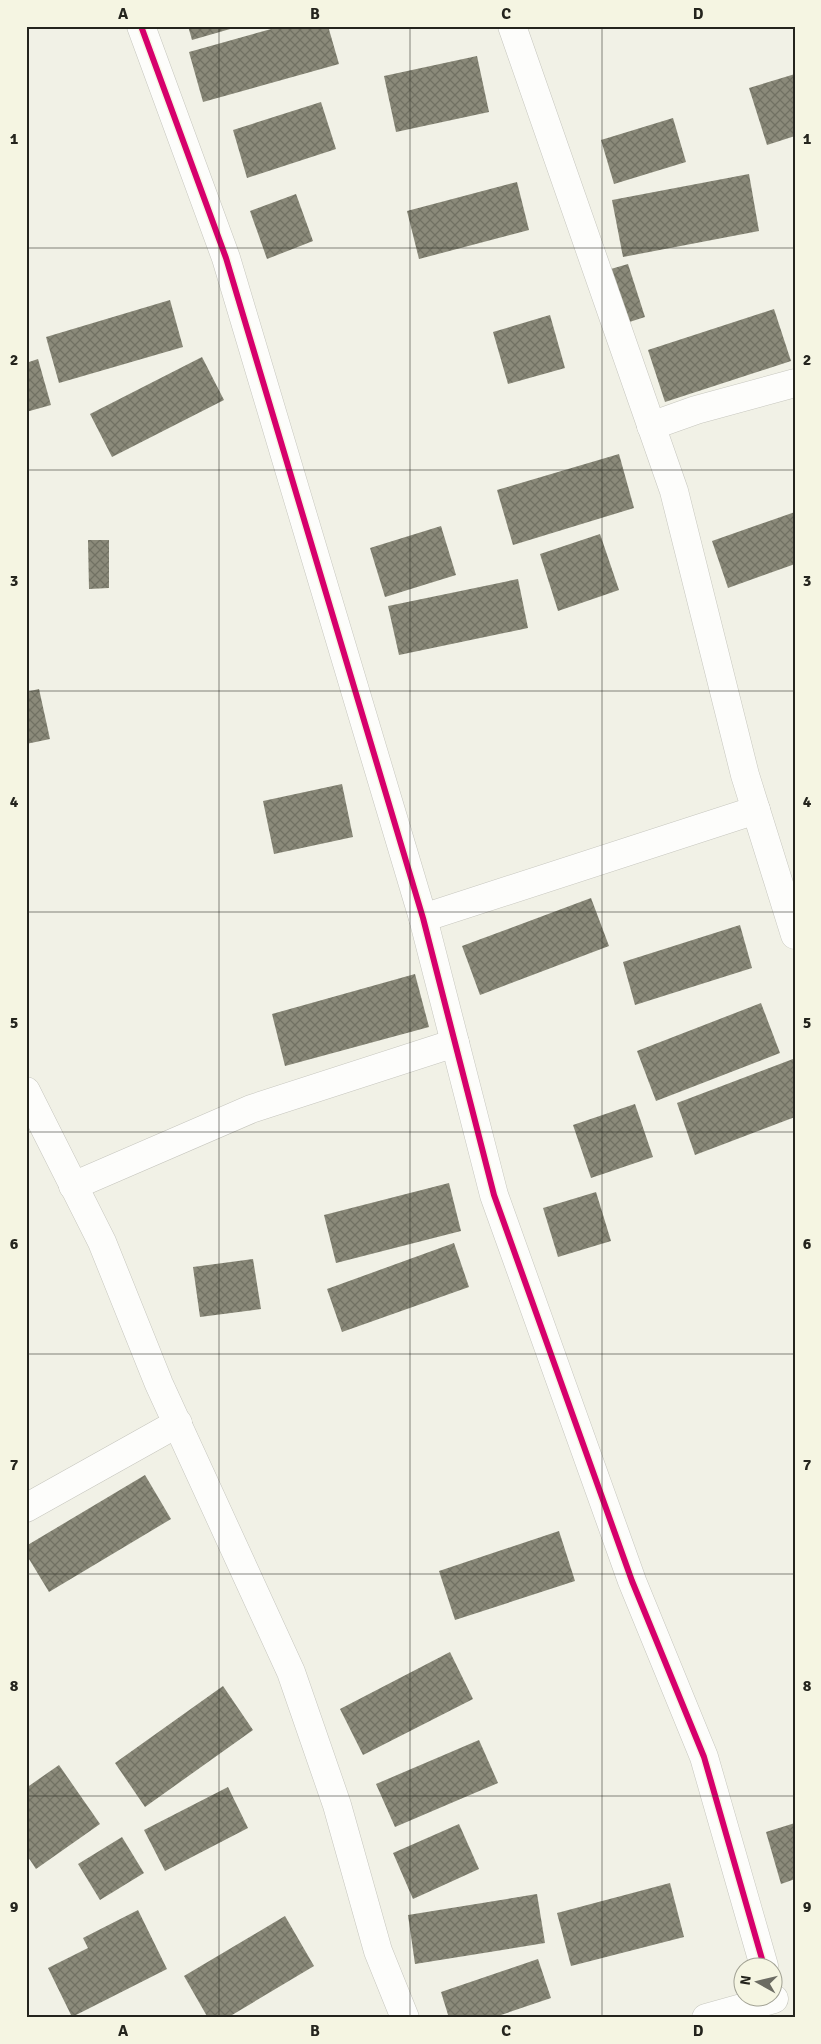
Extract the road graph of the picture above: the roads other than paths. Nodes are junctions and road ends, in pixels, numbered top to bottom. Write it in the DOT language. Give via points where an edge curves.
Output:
graph roads {
  1 [pos="141,26"];
  2 [pos="512,26"];
  3 [pos="795,383"];
  4 [pos="651,426"];
  5 [pos="756,810"];
  6 [pos="423,918"];
  7 [pos="795,935"];
  8 [pos="455,1043"];
  9 [pos="26,1091"];
  10 [pos="73,1186"];
  11 [pos="178,1424"];
  12 [pos="26,1508"];
  13 [pos="761,1956"];
  14 [pos="766,2006"];
  15 [pos="404,2018"];
  16 [pos="706,2018"];
  1 -- 6 [label="street" via="226,258"];
  2 -- 4 [label="street"];
  3 -- 4 [label="street"];
  4 -- 5 [label="street" via="674,491"];
  5 -- 6 [label="street"];
  5 -- 7 [label="street"];
  6 -- 8 [label="street"];
  8 -- 10 [label="street" via="251,1109"];
  8 -- 13 [label="street" via="494,1195 632,1581 704,1757"];
  9 -- 10 [label="street"];
  10 -- 11 [label="street" via="102,1242"];
  11 -- 12 [label="street"];
  11 -- 15 [label="street" via="291,1672 337,1806 378,1951"];
  14 -- 16 [label="street"];
}
